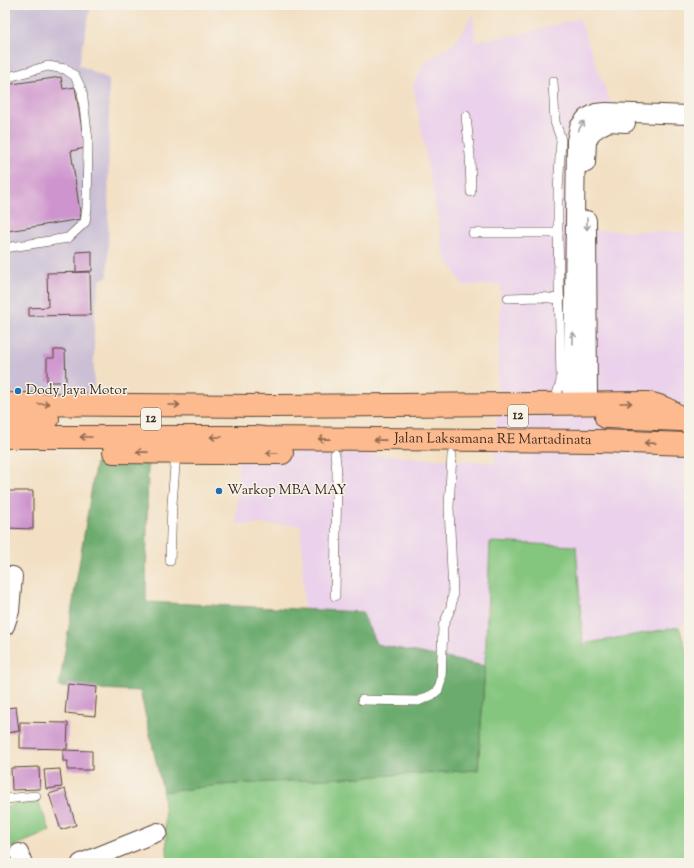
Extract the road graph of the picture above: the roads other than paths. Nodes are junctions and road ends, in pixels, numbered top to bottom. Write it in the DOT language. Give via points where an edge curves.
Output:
graph roads {
  1 [pos="5,78"];
  2 [pos="553,81"];
  3 [pos="689,115"];
  4 [pos="466,116"];
  5 [pos="689,125"];
  6 [pos="471,192"];
  7 [pos="473,233"];
  8 [pos="558,233"];
  9 [pos="5,248"];
  10 [pos="508,298"];
  11 [pos="560,299"];
  12 [pos="571,403"];
  13 [pos="5,404"];
  14 [pos="5,419"];
  15 [pos="687,421"];
  16 [pos="297,429"];
  17 [pos="5,437"];
  18 [pos="576,441"];
  19 [pos="689,444"];
  20 [pos="5,450"];
  21 [pos="176,453"];
  22 [pos="336,454"];
  23 [pos="452,455"];
  24 [pos="170,561"];
  25 [pos="5,576"];
  26 [pos="335,596"];
  27 [pos="5,626"];
  28 [pos="362,700"];
  29 [pos="36,796"];
  30 [pos="5,798"];
  31 [pos="158,832"];
  32 [pos="81,863"];
  1 -- 9 [label="lane" via="48,66 65,69 75,76 82,91 88,140 88,208 85,222 68,238"];
  2 -- 8 [label="lane" via="554,122 561,140"];
  12 -- 3 [label="street, one-way" via="576,141 579,127 586,118 596,113"];
  4 -- 6 [label="lane"];
  5 -- 12 [label="street, one-way" via="609,122 592,132 587,141"];
  7 -- 8 [label="lane"];
  8 -- 11 [label="lane"];
  10 -- 11 [label="lane"];
  11 -- 12 [label="lane" via="561,381"];
  13 -- 12 [label="highway, one-way" via="281,406"];
  12 -- 15 [label="highway, one-way" via="647,403 669,409"];
  14 -- 16 [label="highway, 12"];
  15 -- 16 [label="highway, Jalan Laksamana RE Martadinata / 12" via="590,416 448,416 347,419"];
  16 -- 17 [label="highway, 12, one-way" via="254,437"];
  18 -- 16 [label="highway, Jalan Laksamana RE Martadinata / 12, one-way"];
  19 -- 18 [label="highway, Jalan Laksamana RE Martadinata / 12, one-way"];
  18 -- 23 [label="highway" via="515,454"];
  21 -- 20 [label="highway, one-way"];
  22 -- 21 [label="highway, one-way"];
  21 -- 24 [label="lane"];
  22 -- 23 [label="highway"];
  22 -- 26 [label="lane"];
  23 -- 28 [label="lane" via="449,507 453,594 443,626 441,681 438,690 432,696 418,701"];
  25 -- 27 [label="street" via="13,576 10,611"];
  29 -- 30 [label="lane"];
  31 -- 32 [label="street"];
}
